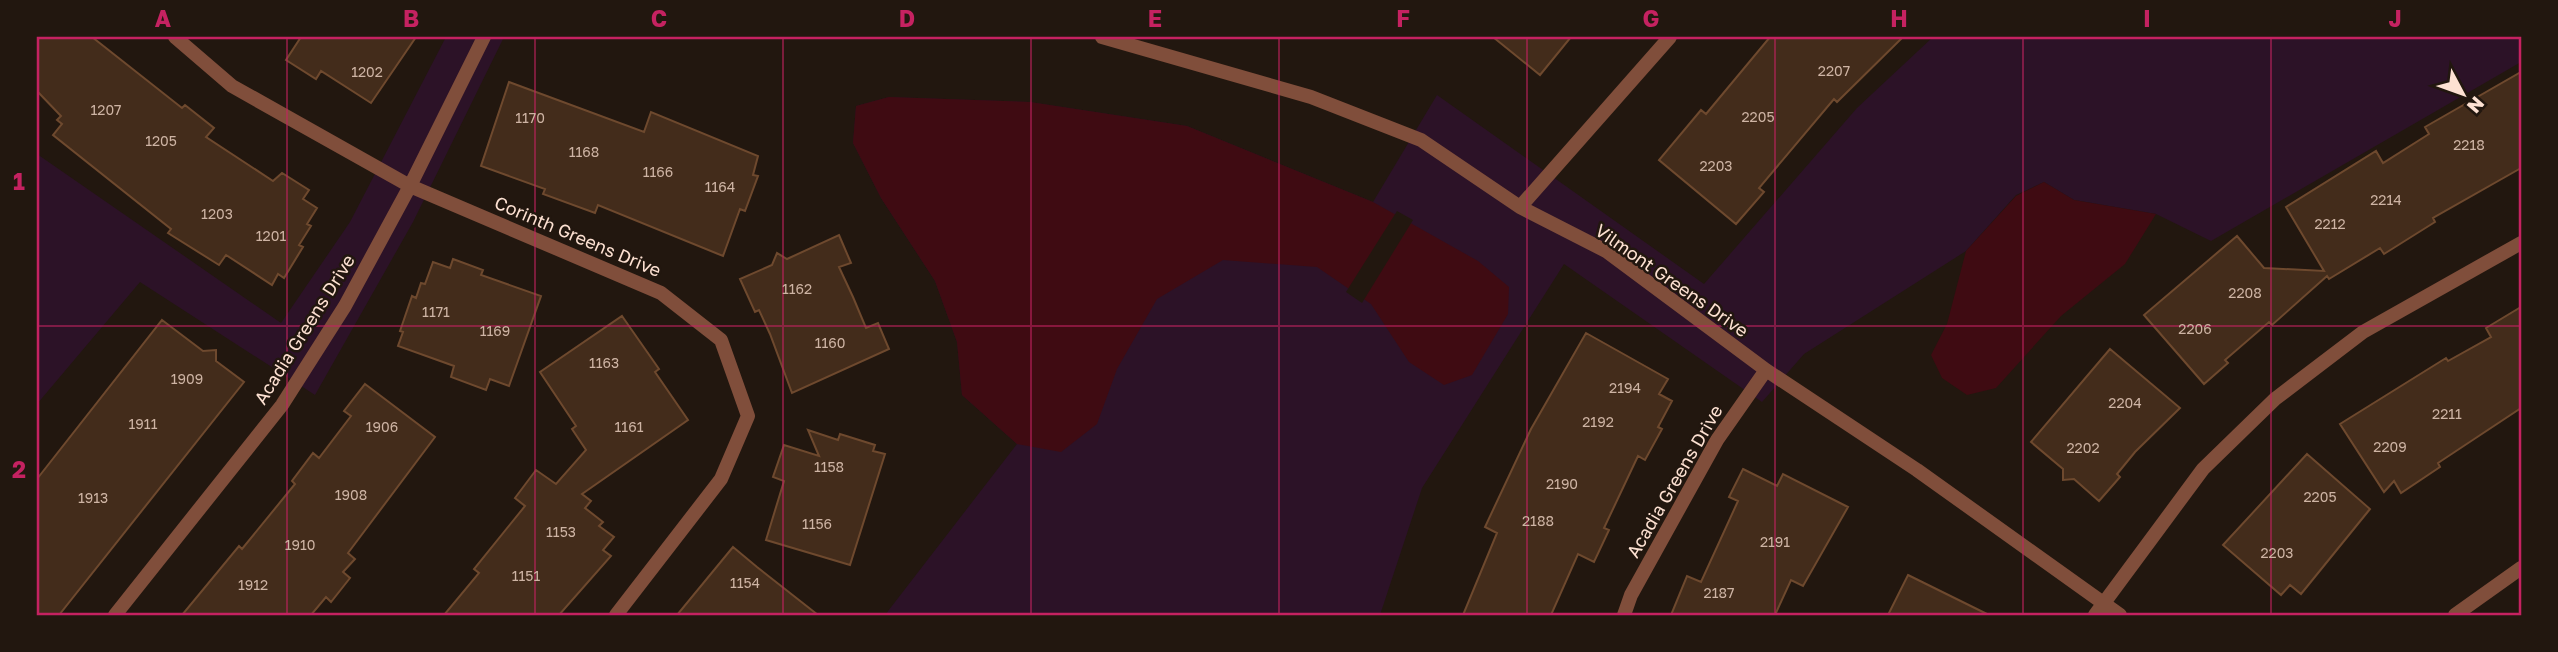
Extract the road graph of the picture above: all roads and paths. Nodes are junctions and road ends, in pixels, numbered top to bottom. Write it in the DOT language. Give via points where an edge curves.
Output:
graph roads {
  1 [pos="174,37"];
  2 [pos="484,37"];
  3 [pos="1102,37"];
  4 [pos="1670,37"];
  5 [pos="410,186"];
  6 [pos="1520,207"];
  7 [pos="2521,243"];
  8 [pos="1766,370"];
  9 [pos="2521,568"];
  10 [pos="2098,609"];
  11 [pos="115,615"];
  12 [pos="616,615"];
  13 [pos="1623,615"];
  14 [pos="2120,615"];
  15 [pos="2455,615"];
  1 -- 5 [label="street, Corinth Greens Drive" via="232,86"];
  2 -- 5 [label="street, Acadia Greens Drive"];
  3 -- 6 [label="street, Vilmont Greens Drive" via="1311,97 1421,140"];
  4 -- 6 [label="street"];
  5 -- 11 [label="street, Acadia Greens Drive" via="345,306 282,405"];
  5 -- 12 [label="street, Corinth Greens Drive" via="661,293 721,340 748,416 721,479"];
  6 -- 8 [label="street, Vilmont Greens Drive" via="1606,251"];
  7 -- 10 [label="street" via="2363,332 2275,398 2203,470"];
  8 -- 10 [label="street, Vilmont Greens Drive" via="1917,470"];
  8 -- 13 [label="street, Acadia Greens Drive" via="1717,440"];
  9 -- 15 [label="street"];
  10 -- 14 [label="street, Vilmont Greens Drive"];
}
